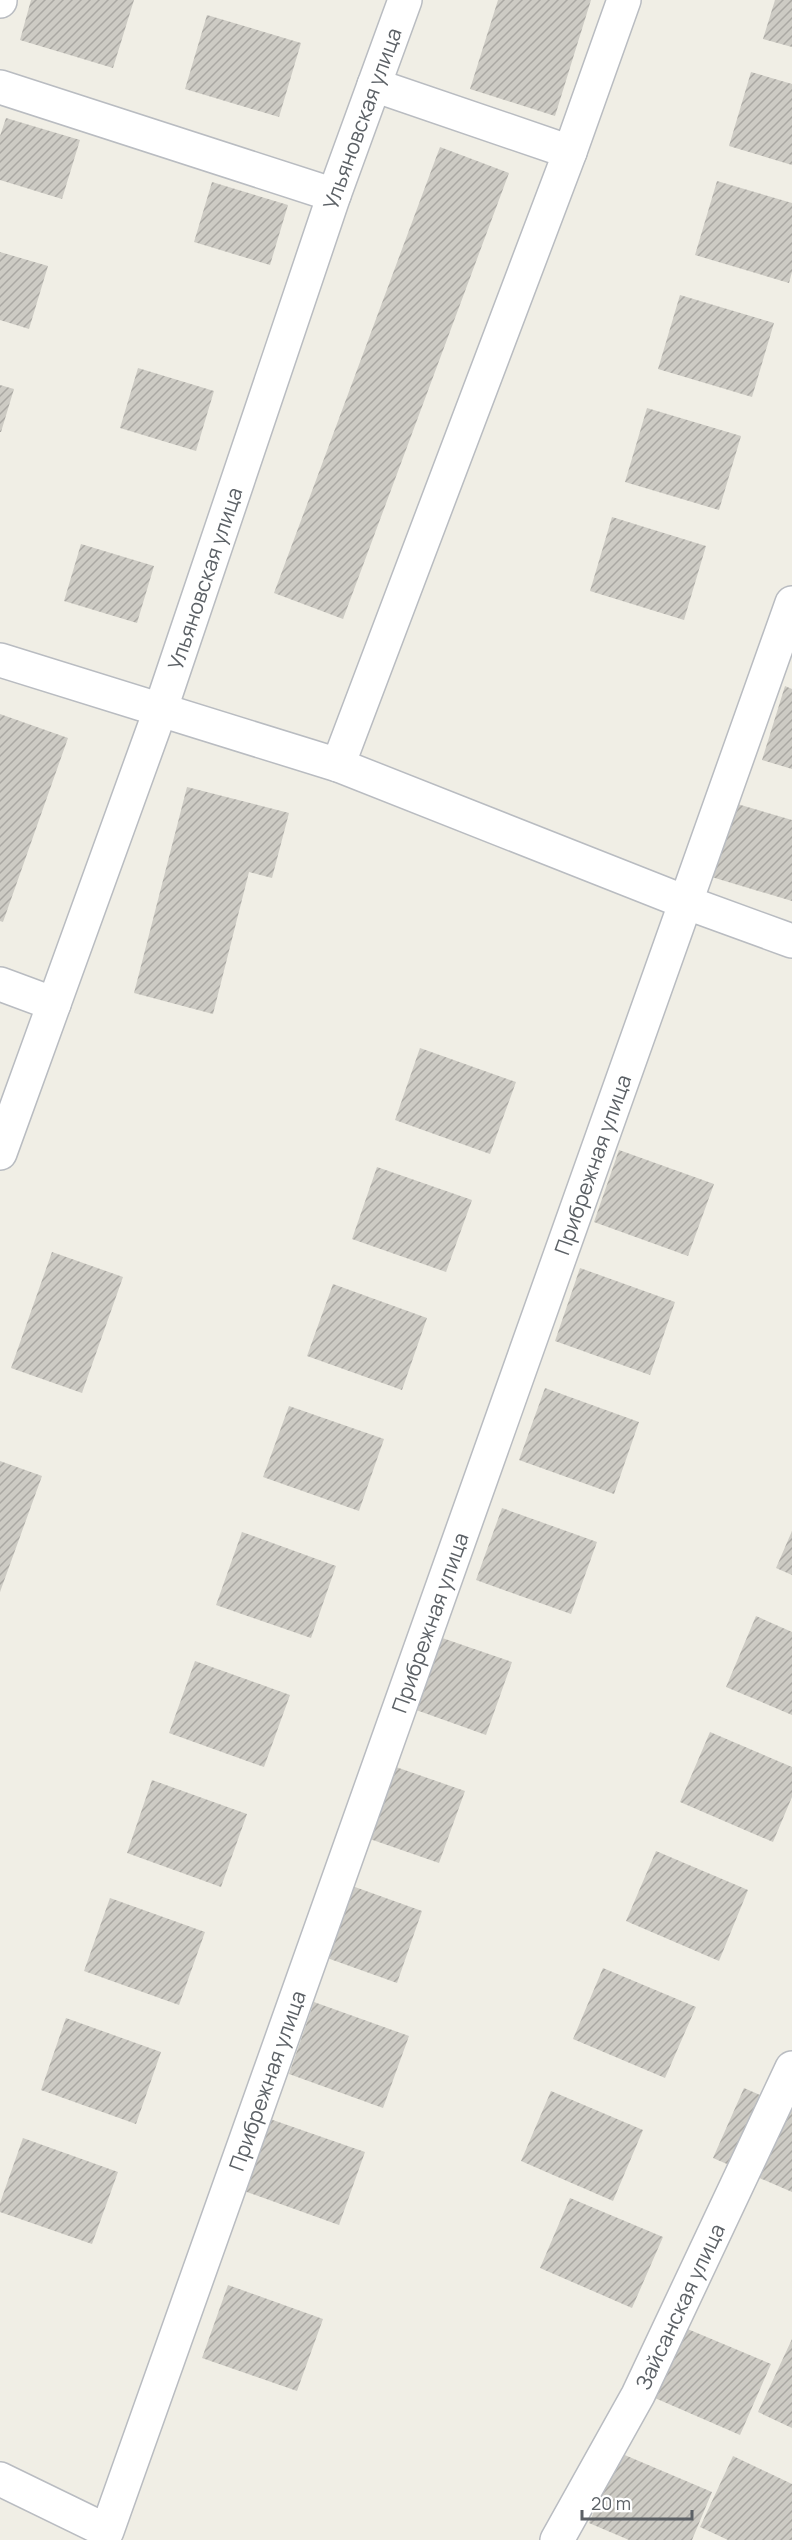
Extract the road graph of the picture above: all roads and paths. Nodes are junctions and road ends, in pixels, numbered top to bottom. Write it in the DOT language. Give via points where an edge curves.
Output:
graph roads {
  1 [pos="405,0"];
  2 [pos="624,0"];
  3 [pos="374,85"];
  4 [pos="0,87"];
  5 [pos="570,152"];
  6 [pos="334,195"];
  7 [pos="792,603"];
  8 [pos="0,660"];
  9 [pos="160,711"];
  10 [pos="338,765"];
  11 [pos="685,902"];
  12 [pos="792,941"];
  13 [pos="0,984"];
  14 [pos="54,1004"];
  15 [pos="0,1153"];
  16 [pos="792,2068"];
  17 [pos="0,2479"];
  18 [pos="106,2536"];
  19 [pos="557,2540"];
  1 -- 3 [label="street, Ульяновская улица"];
  2 -- 5 [label="street"];
  3 -- 5 [label="street"];
  3 -- 6 [label="street, Ульяновская улица"];
  4 -- 6 [label="street"];
  5 -- 10 [label="street"];
  6 -- 9 [label="street, Ульяновская улица"];
  7 -- 11 [label="street, Прибрежная улица"];
  8 -- 9 [label="street"];
  9 -- 10 [label="street"];
  9 -- 14 [label="street, Ульяновская улица"];
  10 -- 11 [label="street"];
  11 -- 12 [label="street"];
  11 -- 18 [label="street, Прибрежная улица"];
  13 -- 14 [label="street"];
  14 -- 15 [label="street, Ульяновская улица"];
  16 -- 19 [label="street, Зайсанская улица" via="638,2396"];
  17 -- 18 [label="street, Прибрежная улица"];
}
